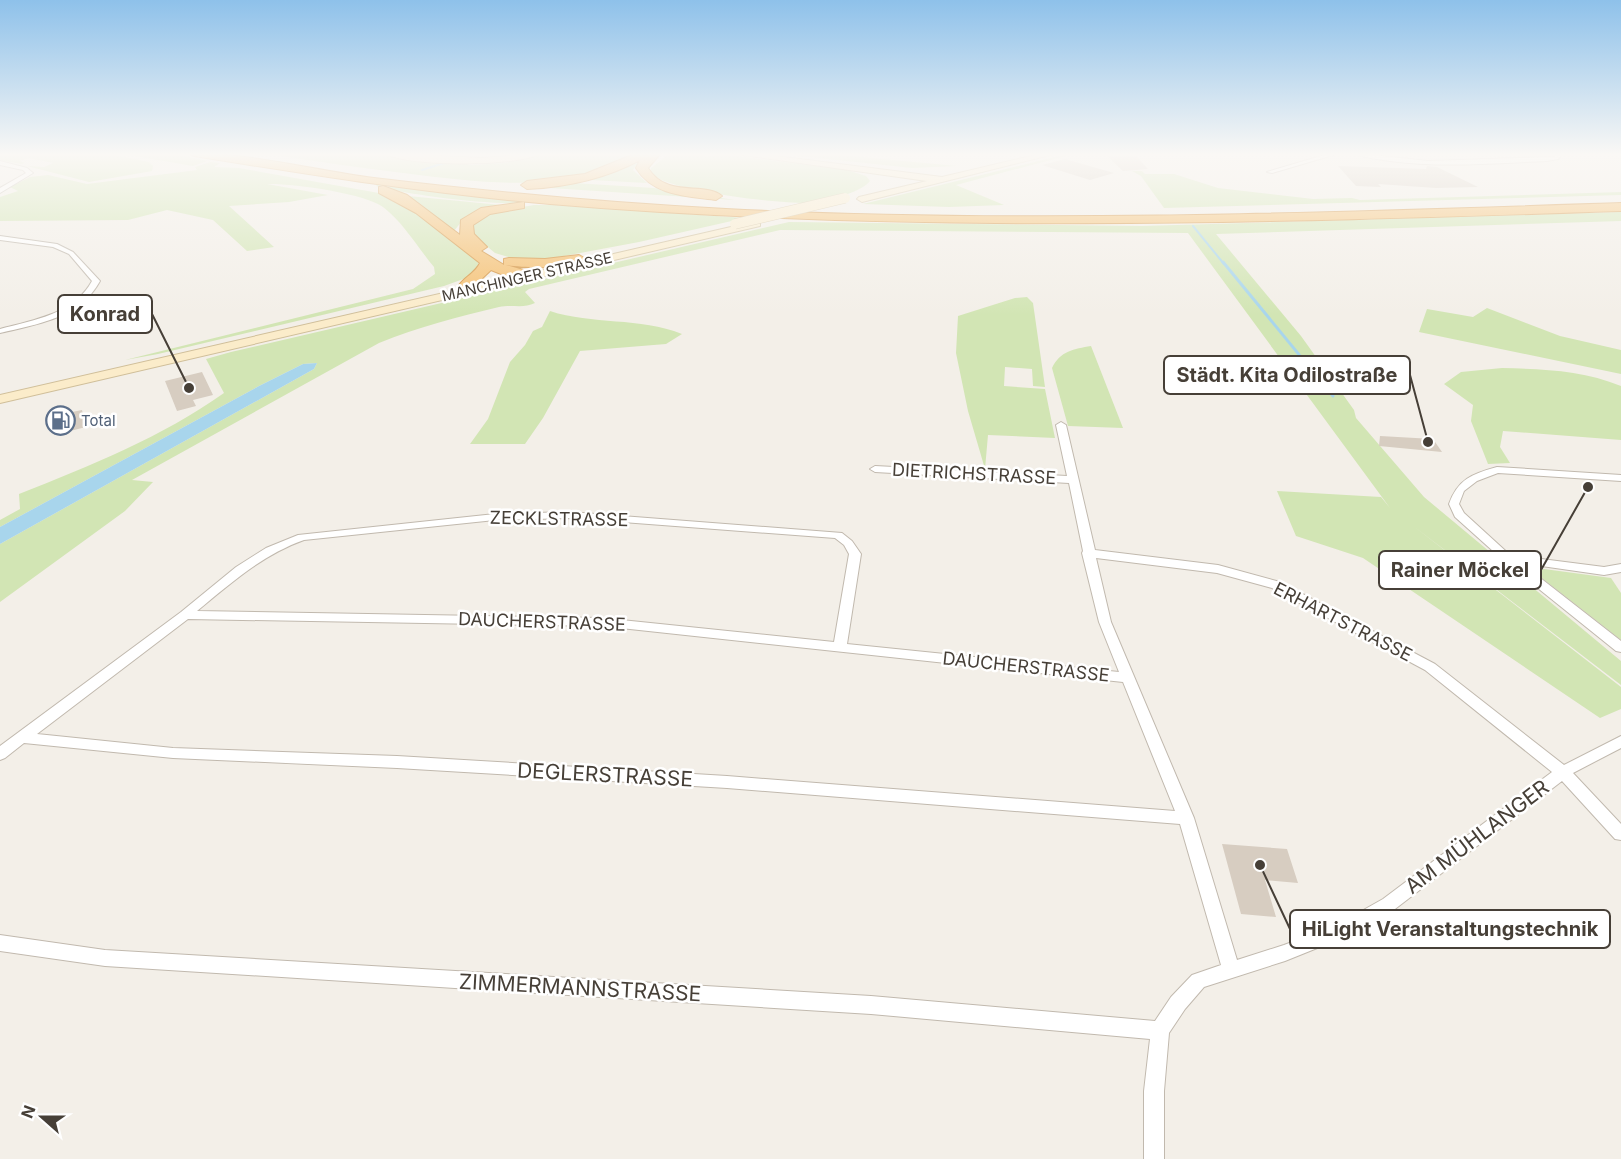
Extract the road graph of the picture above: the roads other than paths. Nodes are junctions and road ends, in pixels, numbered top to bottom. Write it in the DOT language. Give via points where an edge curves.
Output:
graph roads {
  1 [pos="418,207"];
  2 [pos="502,207"];
  3 [pos="665,207"];
  4 [pos="821,207"];
  5 [pos="822,207"];
  6 [pos="986,207"];
  7 [pos="1388,207"];
  8 [pos="1619,207"];
  9 [pos="0,238"];
  10 [pos="579,259"];
  11 [pos="488,261"];
  12 [pos="505,273"];
  13 [pos="529,276"];
  14 [pos="466,285"];
  15 [pos="0,331"];
  16 [pos="0,392"];
  17 [pos="0,399"];
  18 [pos="1061,425"];
  19 [pos="875,469"];
  20 [pos="1621,478"];
  21 [pos="1074,480"];
  22 [pos="1088,553"];
  23 [pos="1507,558"];
  24 [pos="1621,568"];
  25 [pos="185,615"];
  26 [pos="840,647"];
  27 [pos="1621,648"];
  28 [pos="1128,678"];
  29 [pos="22,738"];
  30 [pos="1621,741"];
  31 [pos="0,754"];
  32 [pos="1563,772"];
  33 [pos="1186,818"];
  34 [pos="1621,834"];
  35 [pos="0,943"];
  36 [pos="1231,969"];
  37 [pos="1160,1031"];
  38 [pos="1154,1159"];
  1 -- 11 [label="highway"];
  2 -- 12 [label="highway" via="471,219 465,227 467,235"];
  3 -- 8 [label="highway" via="779,214 1108,220 1286,219"];
  4 -- 13 [label="main road, MANCHINGER STRASSE"];
  5 -- 10 [label="main road, MANCHINGER STRASSE, bridge"];
  6 -- 7 [label="highway" via="1193,213"];
  9 -- 15 [label="street" via="55,245 71,253 96,281 92,291 62,312"];
  10 -- 12 [label="highway"];
  11 -- 12 [label="highway"];
  11 -- 14 [label="highway" via="482,273"];
  12 -- 13 [label="highway"];
  12 -- 14 [label="main road, MANCHINGER STRASSE"];
  12 -- 17 [label="main road, MANCHINGER STRASSE"];
  14 -- 16 [label="main road, MANCHINGER STRASSE"];
  18 -- 21 [label="street"];
  19 -- 21 [label="street, DIETRICHSTRASSE"];
  20 -- 23 [label="street" via="1497,470 1473,479 1459,490 1454,504 1459,515"];
  21 -- 22 [label="street"];
  22 -- 28 [label="street" via="1105,622"];
  22 -- 32 [label="street, ERHARTSTRASSE" via="1218,569 1276,585 1430,667"];
  23 -- 24 [label="street" via="1604,571"];
  23 -- 27 [label="street"];
  25 -- 26 [label="street, DAUCHERSTRASSE" via="602,622"];
  25 -- 26 [label="street, ZECKLSTRASSE" via="259,556 302,537 485,518 570,515 838,535 855,554"];
  25 -- 29 [label="street"];
  26 -- 28 [label="street, DAUCHERSTRASSE"];
  28 -- 33 [label="street"];
  29 -- 31 [label="street"];
  29 -- 33 [label="street, DEGLERSTRASSE" via="172,753 727,782"];
  30 -- 32 [label="street, AM MÜHLANGER"];
  32 -- 34 [label="street, ERHARTSTRASSE"];
  32 -- 36 [label="street, AM MÜHLANGER" via="1389,904 1341,931"];
  33 -- 36 [label="street"];
  35 -- 37 [label="street, ZIMMERMANNSTRASSE" via="105,958 871,1005"];
  36 -- 37 [label="street, AM MÜHLANGER" via="1197,981"];
  37 -- 38 [label="street" via="1154,1091"];
}
